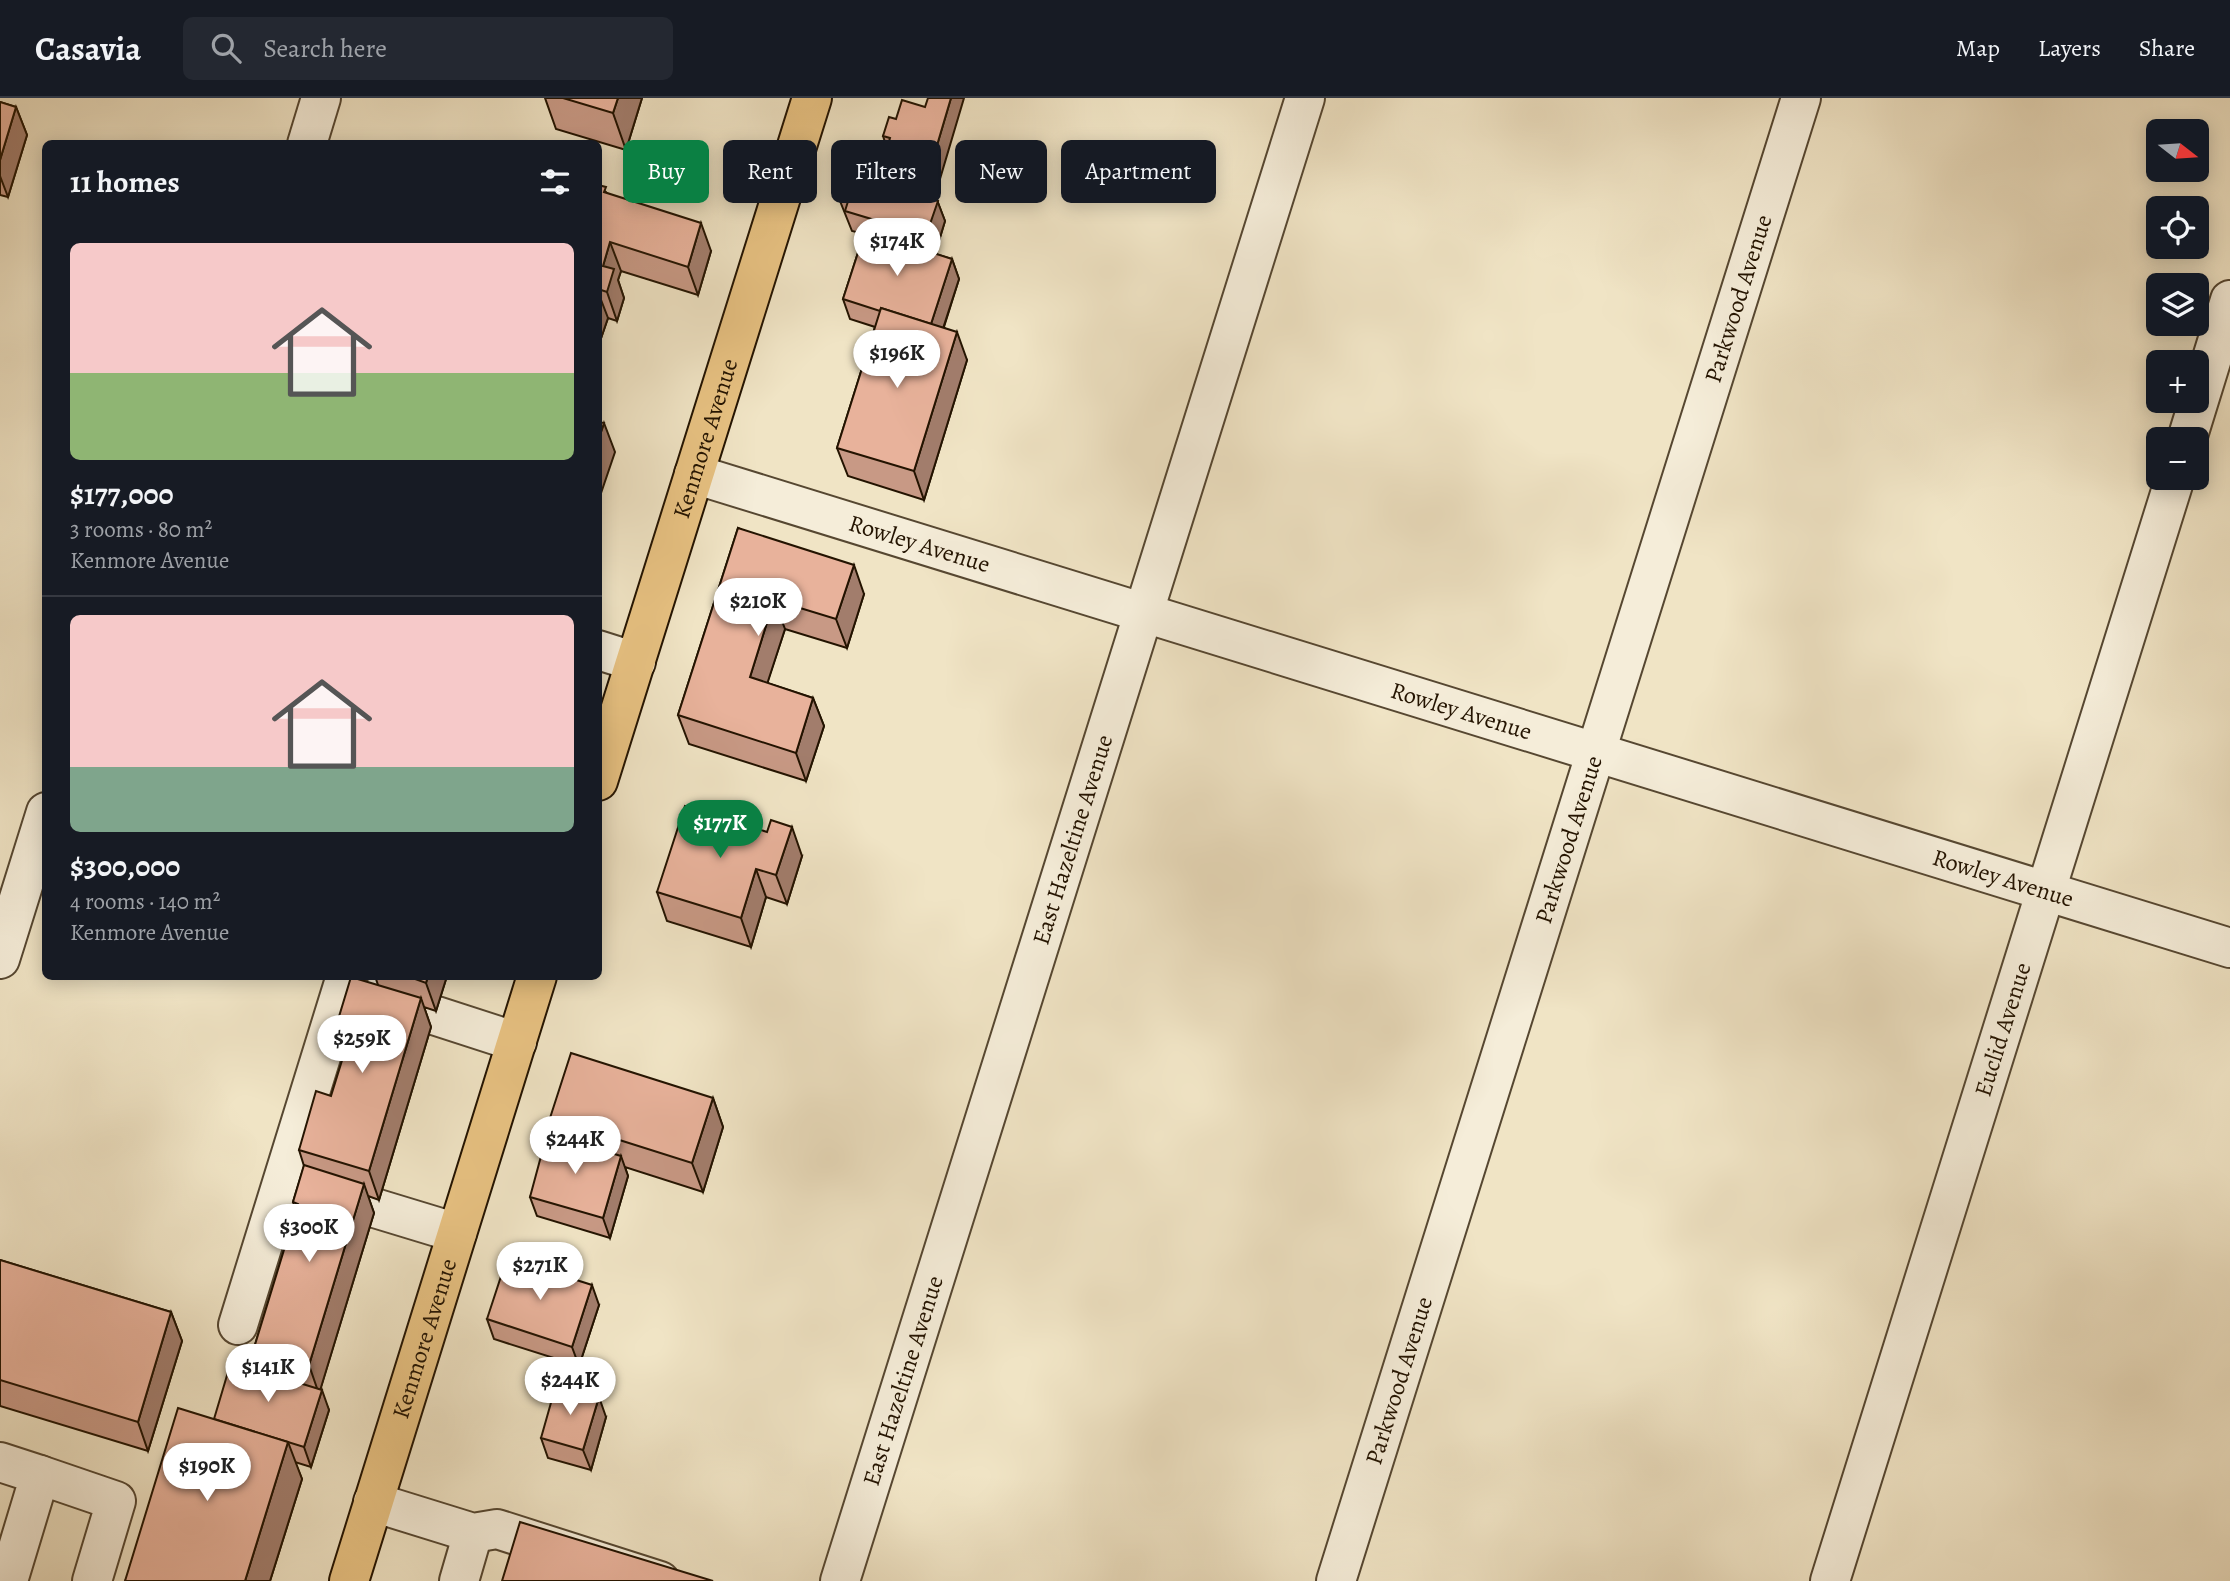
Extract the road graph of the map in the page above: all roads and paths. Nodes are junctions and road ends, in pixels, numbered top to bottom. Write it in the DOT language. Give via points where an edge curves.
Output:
graph roads {
  1 [pos="321,98"];
  2 [pos="812,98"];
  3 [pos="1305,98"];
  4 [pos="1801,98"];
  5 [pos="308,140"];
  6 [pos="2230,300"];
  7 [pos="2191,427"];
  8 [pos="694,474"];
  9 [pos="2171,490"];
  10 [pos="1143,611"];
  11 [pos="602,651"];
  12 [pos="636,662"];
  13 [pos="1597,752"];
  14 [pos="602,768"];
  15 [pos="42,826"];
  16 [pos="2045,891"];
  17 [pos="2230,948"];
  18 [pos="0,959"];
  19 [pos="536,980"];
  20 [pos="344,981"];
  21 [pos="517,1042"];
  22 [pos="283,1180"];
  23 [pos="457,1233"];
  24 [pos="238,1325"];
  25 [pos="0,1462"];
  26 [pos="40,1475"];
  27 [pos="373,1502"];
  28 [pos="473,1533"];
  29 [pos="8,1581"];
  30 [pos="92,1581"];
  31 [pos="349,1581"];
  32 [pos="459,1581"];
  33 [pos="660,1581"];
  34 [pos="840,1581"];
  35 [pos="1336,1581"];
  36 [pos="1830,1581"];
  1 -- 5 [label="street"];
  2 -- 8 [label="main road, Kenmore Avenue"];
  3 -- 10 [label="street, East Hazeltine Avenue"];
  4 -- 13 [label="street, Parkwood Avenue"];
  6 -- 7 [label="street"];
  8 -- 10 [label="street, Rowley Avenue"];
  8 -- 12 [label="main road, Kenmore Avenue"];
  9 -- 16 [label="street, Euclid Avenue"];
  10 -- 13 [label="street, Rowley Avenue"];
  10 -- 34 [label="street, East Hazeltine Avenue"];
  11 -- 12 [label="street"];
  12 -- 14 [label="main road, Kenmore Avenue"];
  13 -- 16 [label="street, Rowley Avenue"];
  13 -- 35 [label="street, Parkwood Avenue"];
  15 -- 18 [label="street"];
  16 -- 17 [label="street, Rowley Avenue"];
  16 -- 36 [label="street, Euclid Avenue"];
  19 -- 21 [label="main road, Kenmore Avenue"];
  20 -- 21 [label="street"];
  20 -- 22 [label="street"];
  21 -- 23 [label="main road, Kenmore Avenue"];
  22 -- 23 [label="street"];
  22 -- 24 [label="street"];
  23 -- 27 [label="main road, Kenmore Avenue"];
  25 -- 26 [label="street"];
  26 -- 29 [label="street"];
  26 -- 30 [label="street" via="116,1501"];
  27 -- 28 [label="street"];
  27 -- 31 [label="main road, Kenmore Avenue"];
  28 -- 32 [label="street"];
  28 -- 33 [label="street" via="497,1529"];
}
